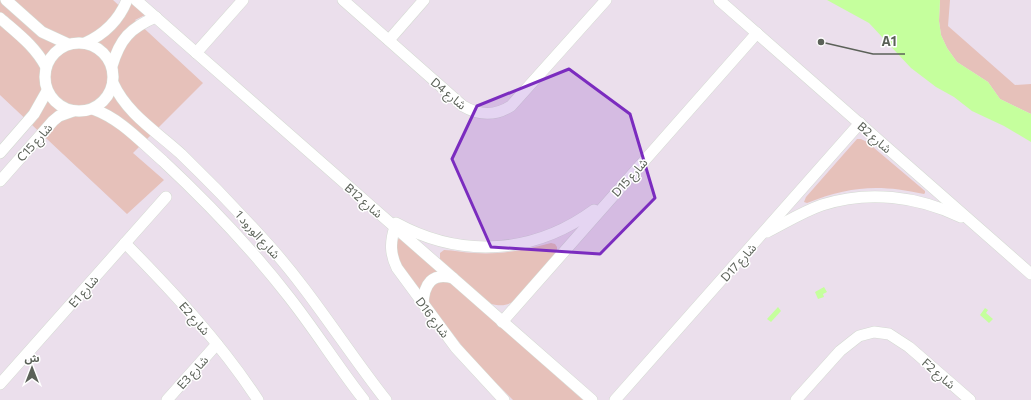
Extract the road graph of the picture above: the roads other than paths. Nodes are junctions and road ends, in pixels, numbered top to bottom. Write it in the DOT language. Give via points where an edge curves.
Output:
graph roads {
  1 [pos="6,0"];
  2 [pos="127,0"];
  3 [pos="136,0"];
  4 [pos="243,0"];
  5 [pos="343,0"];
  6 [pos="424,0"];
  7 [pos="606,0"];
  8 [pos="719,0"];
  9 [pos="156,17"];
  10 [pos="0,18"];
  11 [pos="757,33"];
  12 [pos="389,40"];
  13 [pos="86,43"];
  14 [pos="68,44"];
  15 [pos="196,52"];
  16 [pos="112,66"];
  17 [pos="46,67"];
  18 [pos="113,83"];
  19 [pos="48,91"];
  20 [pos="93,109"];
  21 [pos="73,111"];
  22 [pos="860,123"];
  23 [pos="0,153"];
  24 [pos="0,180"];
  25 [pos="166,197"];
  26 [pos="611,198"];
  27 [pos="380,214"];
  28 [pos="395,227"];
  29 [pos="978,228"];
  30 [pos="761,235"];
  31 [pos="125,243"];
  32 [pos="1031,274"];
  33 [pos="454,278"];
  34 [pos="423,304"];
  35 [pos="502,322"];
  36 [pos="217,344"];
  37 [pos="0,384"];
  38 [pos="502,399"];
  39 [pos="167,400"];
  40 [pos="258,400"];
  41 [pos="364,400"];
  42 [pos="386,400"];
  43 [pos="592,400"];
  44 [pos="615,400"];
  45 [pos="796,400"];
  46 [pos="970,400"];
  1 -- 14 [label="street" via="42,32"];
  2 -- 13 [label="street" via="110,27"];
  3 -- 9 [label="street, B12 شارع"];
  4 -- 15 [label="street"];
  5 -- 12 [label="street, D4 شارع"];
  6 -- 12 [label="street"];
  7 -- 12 [label="street, D4 شارع" via="517,100 497,113 480,114 463,106"];
  8 -- 11 [label="street, B2 شارع"];
  9 -- 15 [label="street, B12 شارع"];
  9 -- 16 [label="street" via="129,33 118,47"];
  10 -- 17 [label="street" via="30,44"];
  11 -- 22 [label="street, B2 شارع"];
  11 -- 26 [label="street, D15 شارع"];
  13 -- 14 [label="street"];
  13 -- 16 [label="street" via="102,51"];
  14 -- 17 [label="street" via="51,57"];
  15 -- 27 [label="street, B12 شارع"];
  16 -- 18 [label="street, شارع الورود 1"];
  17 -- 19 [label="street" via="44,75"];
  18 -- 20 [label="street, شارع الورود 1" via="110,94"];
  18 -- 42 [label="street, شارع الورود 1" via="129,108 194,167 266,242 309,295"];
  19 -- 21 [label="street" via="58,104"];
  19 -- 23 [label="street, C15 شارع" via="34,114"];
  20 -- 21 [label="street, شارع الورود 1"];
  20 -- 41 [label="street, شارع الورود 1" via="110,116 129,130 211,208 289,296"];
  21 -- 24 [label="street, C15 شارع" via="53,121"];
  22 -- 29 [label="street, B2 شارع"];
  22 -- 30 [label="street, D17 شارع"];
  25 -- 31 [label="street, E1 شارع"];
  26 -- 27 [label="street" via="571,226 553,234 529,242 497,247 449,243 425,236"];
  26 -- 35 [label="street, D15 شارع"];
  27 -- 28 [label="street, B12 شارع"];
  28 -- 33 [label="street, B12 شارع"];
  28 -- 34 [label="street, D16 شارع" via="391,244 393,260"];
  29 -- 30 [label="street" via="960,217 925,203 872,196 837,200 804,212"];
  29 -- 32 [label="street, B2 شارع"];
  30 -- 44 [label="street, D17 شارع"];
  31 -- 36 [label="street, E2 شارع"];
  31 -- 37 [label="street, E1 شارع"];
  33 -- 34 [label="street" via="444,276 430,281 423,294"];
  33 -- 35 [label="street, B12 شارع"];
  34 -- 38 [label="street, D16 شارع" via="456,348"];
  35 -- 43 [label="street, B12 شارع"];
  36 -- 39 [label="street, E3 شارع"];
  36 -- 40 [label="street, E2 شارع"];
  45 -- 46 [label="street, F2 شارع" via="840,351 859,336 874,332 889,334 909,347"];
}
